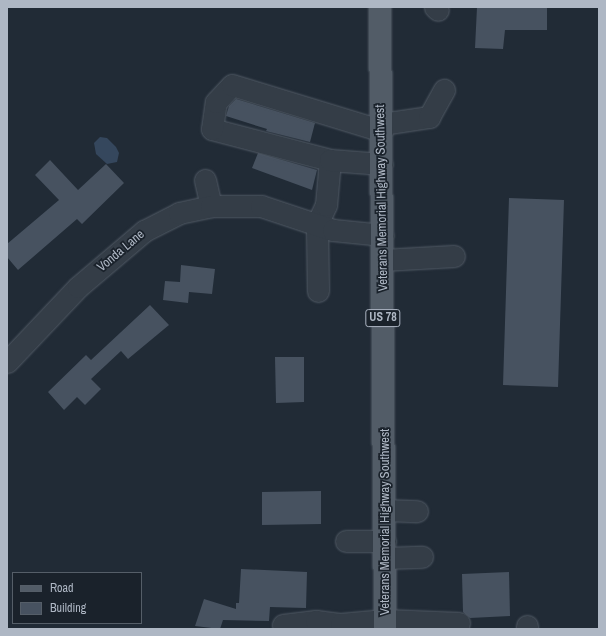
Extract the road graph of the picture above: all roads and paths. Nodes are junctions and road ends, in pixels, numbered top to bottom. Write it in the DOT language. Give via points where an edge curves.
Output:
graph roads {
  1 [pos="380,7"];
  2 [pos="444,90"];
  3 [pos="382,128"];
  4 [pos="330,160"];
  5 [pos="382,164"];
  6 [pos="205,180"];
  7 [pos="211,206"];
  8 [pos="317,224"];
  9 [pos="383,235"];
  10 [pos="454,256"];
  11 [pos="383,260"];
  12 [pos="318,291"];
  13 [pos="7,362"];
  14 [pos="384,510"];
  15 [pos="417,511"];
  16 [pos="346,541"];
  17 [pos="385,550"];
  18 [pos="422,557"];
  19 [pos="459,623"];
  20 [pos="385,624"];
  21 [pos="283,625"];
  22 [pos="434,625"];
  1 -- 3 [label="main road, Veterans Memorial Highway Southwest / US 78"];
  2 -- 3 [label="street" via="429,117"];
  3 -- 4 [label="street" via="232,85 216,102 212,129"];
  3 -- 5 [label="main road, Veterans Memorial Highway Southwest / US 78"];
  4 -- 5 [label="street"];
  4 -- 8 [label="street" via="326,204"];
  5 -- 9 [label="main road, Veterans Memorial Highway Southwest / US 78"];
  6 -- 7 [label="street"];
  7 -- 8 [label="street, Vonda Lane" via="261,206"];
  7 -- 13 [label="street, Vonda Lane" via="179,213 144,231 78,288"];
  8 -- 9 [label="street, Vonda Lane" via="333,230"];
  8 -- 12 [label="street"];
  9 -- 11 [label="main road, Veterans Memorial Highway Southwest / US 78"];
  10 -- 11 [label="street"];
  11 -- 14 [label="main road, Veterans Memorial Highway Southwest / US 78"];
  14 -- 15 [label="street"];
  14 -- 17 [label="main road, Veterans Memorial Highway Southwest / US 78"];
  16 -- 17 [label="street"];
  17 -- 18 [label="street"];
  17 -- 20 [label="main road, Veterans Memorial Highway Southwest / US 78"];
  19 -- 22 [label="street"];
  20 -- 21 [label="street" via="316,621"];
  20 -- 22 [label="street"];
}
